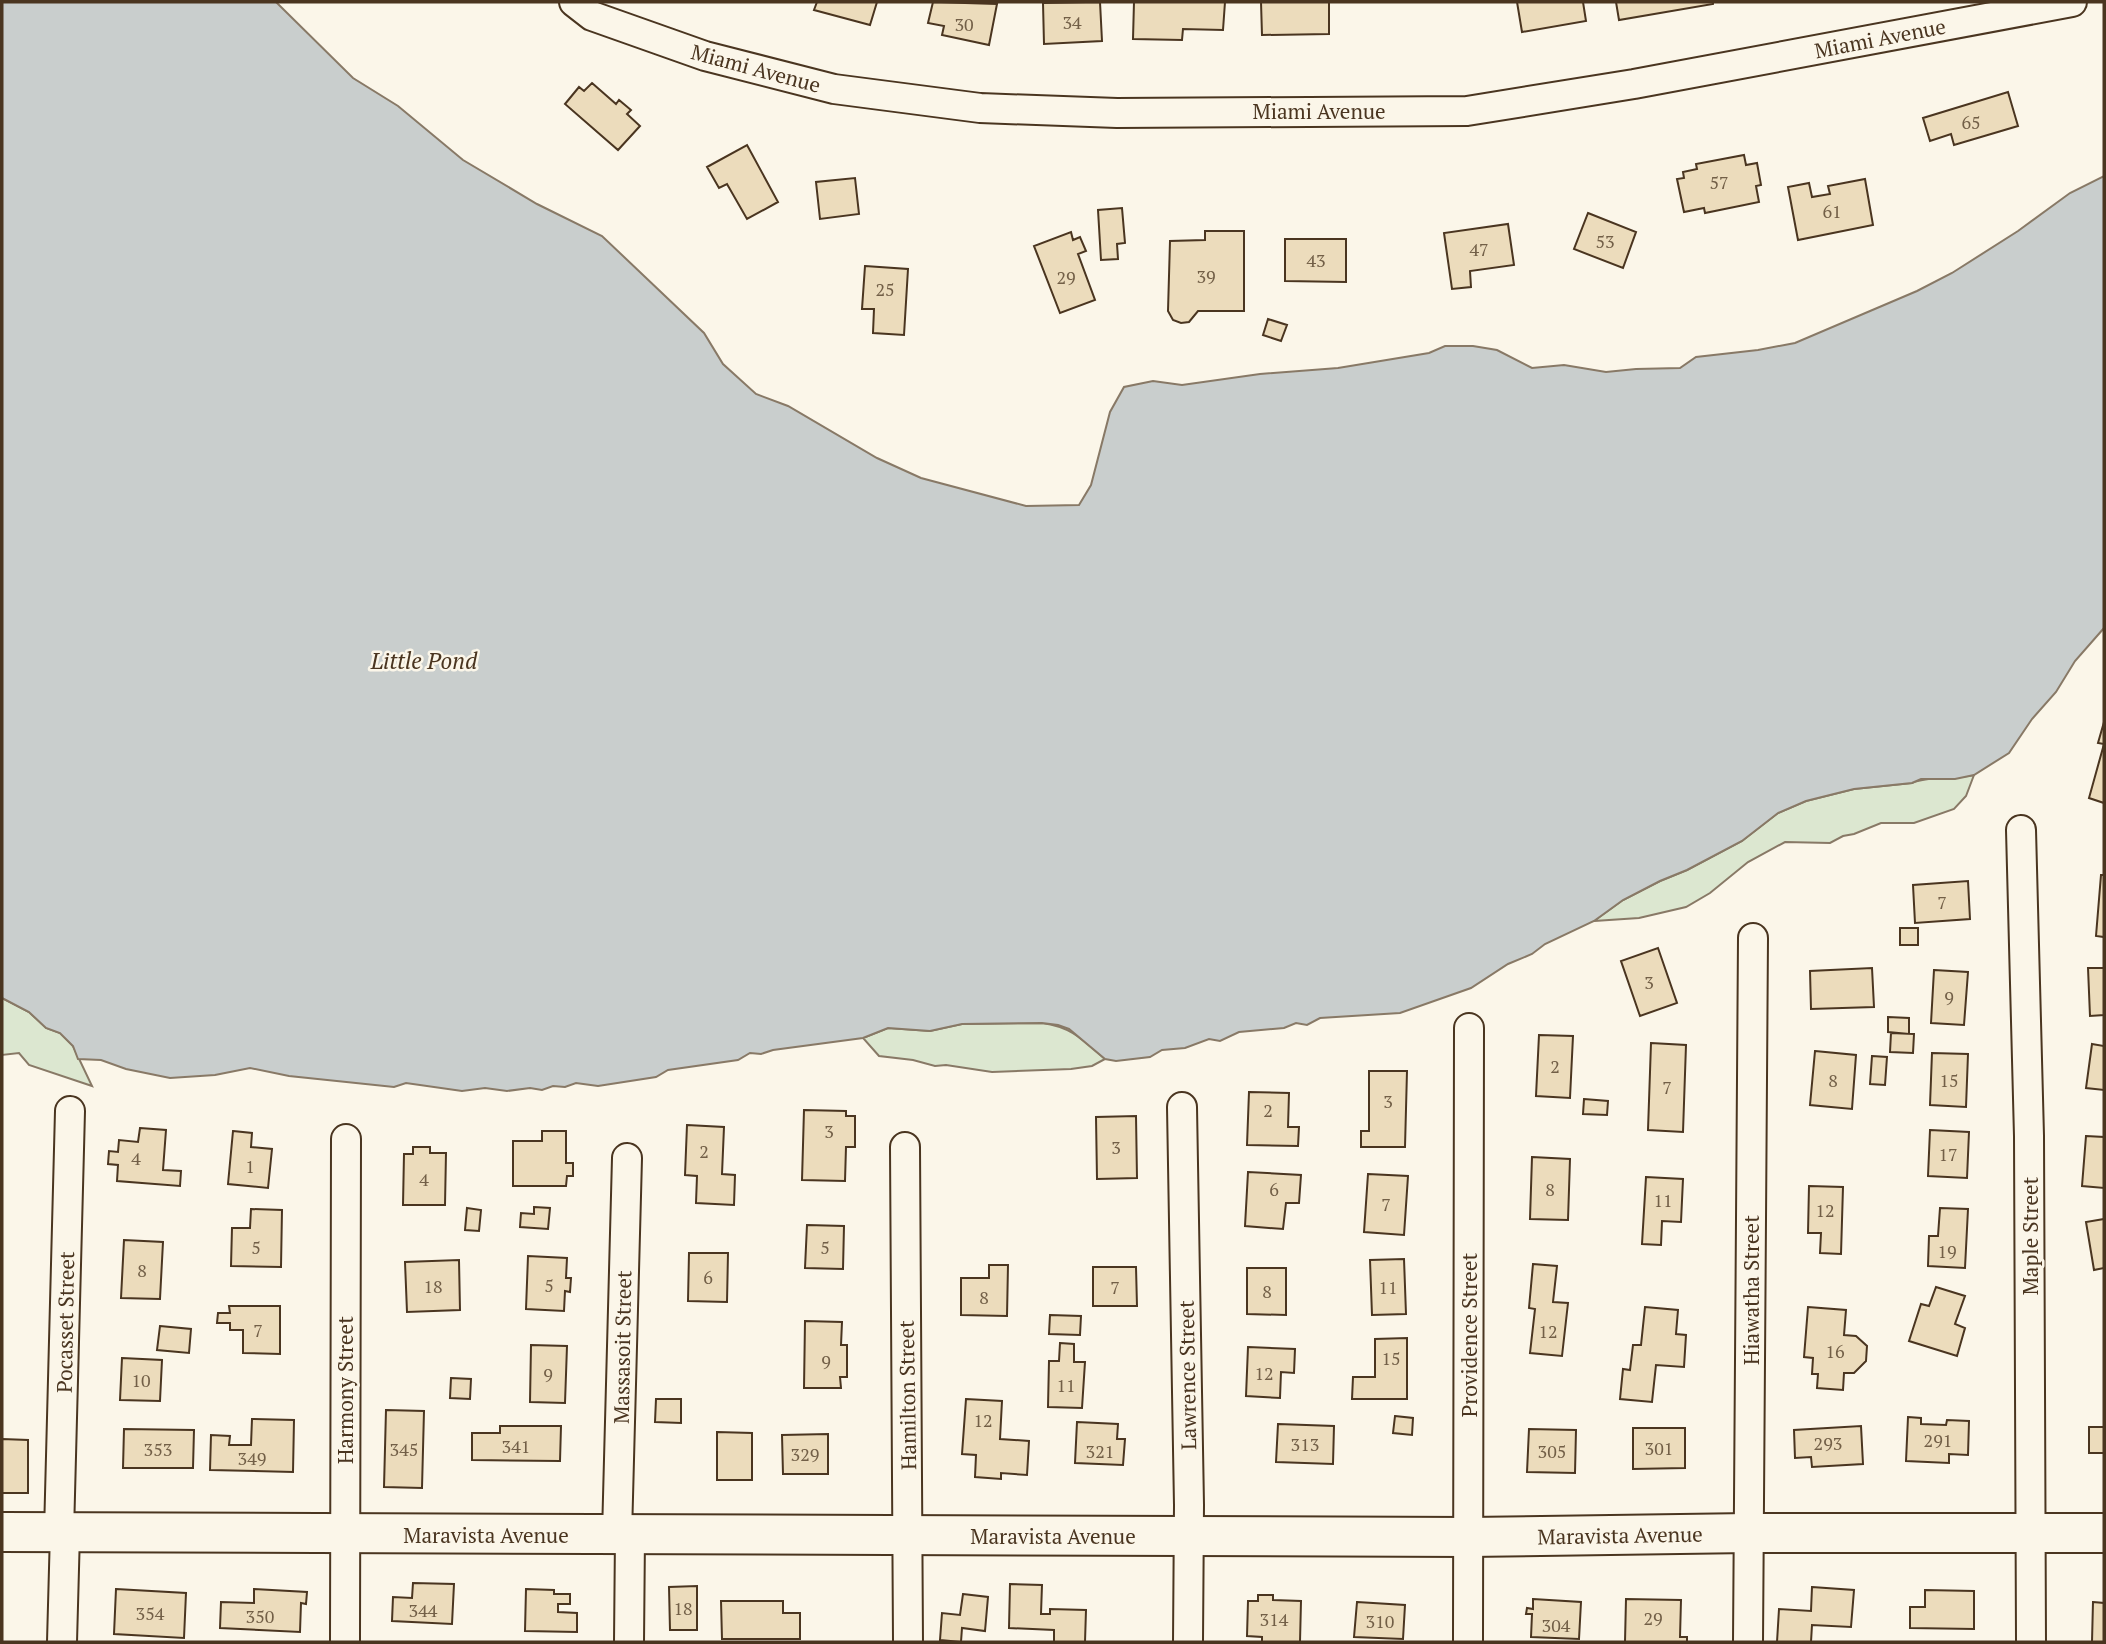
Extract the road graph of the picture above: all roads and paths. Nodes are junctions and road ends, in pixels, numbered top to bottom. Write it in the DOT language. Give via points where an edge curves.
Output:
graph roads {
  1 [pos="574,2"];
  2 [pos="2072,2"];
  3 [pos="2021,830"];
  4 [pos="1753,938"];
  5 [pos="1469,1028"];
  6 [pos="1182,1107"];
  7 [pos="70,1111"];
  8 [pos="346,1139"];
  9 [pos="905,1147"];
  10 [pos="627,1158"];
  11 [pos="2,1532"];
  12 [pos="62,1533"];
  13 [pos="1749,1533"];
  14 [pos="2032,1533"];
  15 [pos="2104,1533"];
  16 [pos="345,1535"];
  17 [pos="624,1535"];
  18 [pos="907,1536"];
  19 [pos="1189,1536"];
  20 [pos="1469,1537"];
  21 [pos="62,1642"];
  22 [pos="345,1642"];
  23 [pos="629,1642"];
  24 [pos="908,1642"];
  25 [pos="1188,1642"];
  26 [pos="1468,1642"];
  27 [pos="1748,1642"];
  28 [pos="2031,1642"];
  1 -- 2 [label="street, Miami Avenue" via="592,16 705,56 834,89 980,108 1117,113 1467,111"];
  3 -- 14 [label="street, Maple Street"];
  4 -- 13 [label="street, Hiawatha Street"];
  5 -- 20 [label="street, Providence Street"];
  6 -- 19 [label="street, Lawrence Street"];
  7 -- 12 [label="street, Pocasset Street"];
  8 -- 16 [label="street, Harmony Street"];
  9 -- 18 [label="street, Hamilton Street"];
  10 -- 17 [label="street, Massasoit Street"];
  11 -- 12 [label="main road, Maravista Avenue"];
  12 -- 16 [label="main road, Maravista Avenue"];
  12 -- 21 [label="street, Pocasset Street"];
  13 -- 14 [label="main road, Maravista Avenue"];
  13 -- 20 [label="main road, Maravista Avenue"];
  13 -- 27 [label="street, Hiawatha Street"];
  14 -- 15 [label="main road, Maravista Avenue"];
  14 -- 28 [label="street, Maple Street"];
  16 -- 17 [label="main road, Maravista Avenue"];
  16 -- 22 [label="street, Harmony Street"];
  17 -- 18 [label="main road, Maravista Avenue"];
  17 -- 23 [label="street, Massasoit Street"];
  18 -- 19 [label="main road, Maravista Avenue"];
  18 -- 24 [label="street, Hamilton Street"];
  19 -- 20 [label="main road, Maravista Avenue"];
  19 -- 25 [label="street, Lawrence Street"];
  20 -- 26 [label="street, Providence Street"];
}
